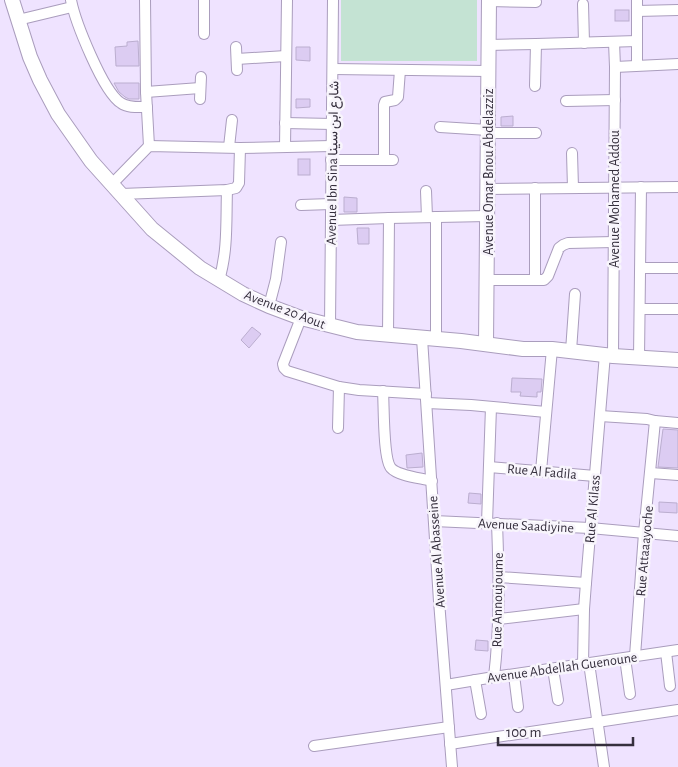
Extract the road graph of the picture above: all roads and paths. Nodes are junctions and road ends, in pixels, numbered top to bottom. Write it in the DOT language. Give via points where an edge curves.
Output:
graph roads {
  1 [pos="12,0"];
  2 [pos="145,0"];
  3 [pos="204,0"];
  4 [pos="287,0"];
  5 [pos="333,0"];
  6 [pos="489,0"];
  7 [pos="536,2"];
  8 [pos="71,4"];
  9 [pos="583,4"];
  10 [pos="637,5"];
  11 [pos="678,10"];
  12 [pos="18,20"];
  13 [pos="204,34"];
  14 [pos="637,41"];
  15 [pos="614,42"];
  16 [pos="584,43"];
  17 [pos="488,44"];
  18 [pos="536,44"];
  19 [pos="236,47"];
  20 [pos="286,56"];
  21 [pos="678,64"];
  22 [pos="637,65"];
  23 [pos="615,67"];
  24 [pos="333,69"];
  25 [pos="400,70"];
  26 [pos="488,71"];
  27 [pos="201,76"];
  28 [pos="535,86"];
  29 [pos="146,92"];
  30 [pos="615,100"];
  31 [pos="566,101"];
  32 [pos="147,107"];
  33 [pos="232,120"];
  34 [pos="285,123"];
  35 [pos="332,124"];
  36 [pos="440,127"];
  37 [pos="488,132"];
  38 [pos="536,133"];
  39 [pos="149,146"];
  40 [pos="331,146"];
  41 [pos="285,147"];
  42 [pos="234,148"];
  43 [pos="572,153"];
  44 [pos="331,160"];
  45 [pos="678,186"];
  46 [pos="614,187"];
  47 [pos="641,187"];
  48 [pos="535,188"];
  49 [pos="573,188"];
  50 [pos="116,189"];
  51 [pos="487,189"];
  52 [pos="227,190"];
  53 [pos="426,191"];
  54 [pos="331,204"];
  55 [pos="301,205"];
  56 [pos="487,216"];
  57 [pos="432,217"];
  58 [pos="389,218"];
  59 [pos="331,220"];
  60 [pos="281,242"];
  61 [pos="614,242"];
  62 [pos="641,268"];
  63 [pos="678,268"];
  64 [pos="219,280"];
  65 [pos="487,280"];
  66 [pos="535,280"];
  67 [pos="575,294"];
  68 [pos="270,306"];
  69 [pos="640,309"];
  70 [pos="678,309"];
  71 [pos="301,318"];
  72 [pos="330,326"];
  73 [pos="388,335"];
  74 [pos="429,338"];
  75 [pos="486,344"];
  76 [pos="552,349"];
  77 [pos="571,351"];
  78 [pos="609,355"];
  79 [pos="639,358"];
  80 [pos="678,360"];
  81 [pos="339,387"];
  82 [pos="383,391"];
  83 [pos="426,398"];
  84 [pos="491,407"];
  85 [pos="546,412"];
  86 [pos="600,416"];
  87 [pos="656,421"];
  88 [pos="678,423"];
  89 [pos="338,428"];
  90 [pos="489,467"];
  91 [pos="540,471"];
  92 [pos="651,473"];
  93 [pos="678,475"];
  94 [pos="595,476"];
  95 [pos="432,481"];
  96 [pos="434,521"];
  97 [pos="492,523"];
  98 [pos="590,528"];
  99 [pos="644,533"];
  100 [pos="678,536"];
  101 [pos="499,578"];
  102 [pos="586,583"];
  103 [pos="584,609"];
  104 [pos="498,619"];
  105 [pos="678,650"];
  106 [pos="666,652"];
  107 [pos="630,657"];
  108 [pos="586,664"];
  109 [pos="553,669"];
  110 [pos="514,675"];
  111 [pos="494,677"];
  112 [pos="475,680"];
  113 [pos="446,685"];
  114 [pos="670,686"];
  115 [pos="630,694"];
  116 [pos="558,700"];
  117 [pos="518,707"];
  118 [pos="678,710"];
  119 [pos="481,714"];
  120 [pos="597,722"];
  121 [pos="449,728"];
  122 [pos="450,744"];
  123 [pos="314,746"];
  124 [pos="452,767"];
  125 [pos="604,767"];
  1 -- 12 [label="street, Avenue 20 Aout"];
  2 -- 29 [label="street"];
  3 -- 13 [label="street"];
  4 -- 20 [label="street"];
  5 -- 24 [label="street, Avenue Ibn Sina شارع ابن سينا"];
  6 -- 7 [label="street"];
  6 -- 17 [label="street, Avenue Omar Bnou Abdelazziz"];
  8 -- 12 [label="street"];
  8 -- 32 [label="street" via="99,72 116,98 126,106"];
  9 -- 16 [label="street"];
  10 -- 11 [label="street"];
  10 -- 14 [label="street"];
  12 -- 50 [label="street, Avenue 20 Aout" via="30,57 58,114 91,161"];
  14 -- 15 [label="street"];
  14 -- 22 [label="street"];
  15 -- 16 [label="street"];
  15 -- 23 [label="street, Avenue Mohamed Addou"];
  16 -- 18 [label="street"];
  17 -- 18 [label="street"];
  17 -- 26 [label="street, Avenue Omar Bnou Abdelazziz"];
  18 -- 28 [label="street"];
  19 -- 20 [label="street" via="237,64"];
  20 -- 34 [label="street"];
  21 -- 22 [label="street"];
  22 -- 23 [label="street"];
  23 -- 30 [label="street, Avenue Mohamed Addou"];
  24 -- 25 [label="street"];
  24 -- 35 [label="street, Avenue Ibn Sina شارع ابن سينا"];
  25 -- 26 [label="street"];
  25 -- 44 [label="street" via="398,97 384,105 388,160"];
  26 -- 37 [label="street, Avenue Omar Bnou Abdelazziz"];
  27 -- 29 [label="street" via="200,94"];
  29 -- 32 [label="street"];
  30 -- 31 [label="street"];
  30 -- 46 [label="street, Avenue Mohamed Addou"];
  32 -- 39 [label="street"];
  33 -- 42 [label="street"];
  34 -- 35 [label="street"];
  34 -- 41 [label="street"];
  35 -- 40 [label="street, Avenue Ibn Sina شارع ابن سينا"];
  36 -- 37 [label="street"];
  37 -- 38 [label="street"];
  37 -- 51 [label="street, Avenue Omar Bnou Abdelazziz"];
  39 -- 42 [label="street"];
  39 -- 50 [label="street"];
  40 -- 41 [label="street"];
  40 -- 44 [label="street, Avenue Ibn Sina شارع ابن سينا"];
  41 -- 42 [label="street"];
  42 -- 52 [label="street" via="238,185"];
  43 -- 49 [label="street"];
  44 -- 54 [label="street, Avenue Ibn Sina شارع ابن سينا"];
  45 -- 47 [label="street"];
  46 -- 47 [label="street"];
  46 -- 49 [label="street"];
  46 -- 61 [label="street, Avenue Mohamed Addou"];
  47 -- 62 [label="street"];
  48 -- 49 [label="street"];
  48 -- 51 [label="street"];
  48 -- 66 [label="street"];
  50 -- 52 [label="street"];
  50 -- 64 [label="street, Avenue 20 Aout" via="157,234"];
  51 -- 56 [label="street, Avenue Omar Bnou Abdelazziz"];
  52 -- 64 [label="street" via="225,250"];
  53 -- 57 [label="street, Avenue Al Abasseine"];
  54 -- 55 [label="street"];
  54 -- 59 [label="street, Avenue Ibn Sina شارع ابن سينا"];
  56 -- 57 [label="street"];
  56 -- 65 [label="street, Avenue Omar Bnou Abdelazziz"];
  57 -- 58 [label="street"];
  57 -- 74 [label="street, Avenue Al Abasseine"];
  58 -- 59 [label="street"];
  58 -- 73 [label="street"];
  59 -- 72 [label="street, Avenue Ibn Sina شارع ابن سينا"];
  60 -- 68 [label="street"];
  61 -- 66 [label="street" via="563,245 548,276 544,280"];
  61 -- 78 [label="street, Avenue Mohamed Addou"];
  62 -- 63 [label="street"];
  62 -- 69 [label="street"];
  64 -- 68 [label="street, Avenue 20 Aout"];
  65 -- 66 [label="street"];
  65 -- 75 [label="street, Avenue Omar Bnou Abdelazziz"];
  67 -- 77 [label="street"];
  68 -- 71 [label="street, Avenue 20 Aout"];
  69 -- 70 [label="street"];
  69 -- 79 [label="street"];
  71 -- 72 [label="street, Avenue 20 Aout"];
  71 -- 81 [label="street" via="284,368"];
  72 -- 73 [label="street, Avenue 20 Aout"];
  73 -- 74 [label="street, Avenue 20 Aout"];
  74 -- 75 [label="street, Avenue 20 Aout"];
  74 -- 83 [label="street, Avenue Al Abasseine"];
  75 -- 76 [label="street, Avenue 20 Aout"];
  76 -- 77 [label="street, Avenue 20 Aout"];
  76 -- 85 [label="street"];
  77 -- 78 [label="street, Avenue 20 Aout"];
  78 -- 79 [label="street, Avenue 20 Aout"];
  78 -- 86 [label="street, Rue Al Kilass"];
  79 -- 80 [label="street, Avenue 20 Aout"];
  81 -- 82 [label="street"];
  81 -- 89 [label="street"];
  82 -- 83 [label="street"];
  82 -- 95 [label="street" via="386,445 391,468 404,475"];
  83 -- 84 [label="street"];
  83 -- 95 [label="street, Avenue Al Abasseine"];
  84 -- 85 [label="street"];
  84 -- 90 [label="street, Rue Annoujoume"];
  85 -- 91 [label="street"];
  86 -- 87 [label="street"];
  86 -- 94 [label="street, Rue Al Kilass"];
  87 -- 88 [label="street"];
  87 -- 92 [label="street, Rue Attaaayoche"];
  90 -- 91 [label="street, Rue Al Fadila"];
  90 -- 97 [label="street, Rue Annoujoume"];
  91 -- 94 [label="street, Rue Al Fadila"];
  92 -- 93 [label="street"];
  92 -- 99 [label="street, Rue Attaaayoche"];
  94 -- 98 [label="street, Rue Al Kilass"];
  95 -- 96 [label="street, Avenue Al Abasseine"];
  96 -- 97 [label="street, Avenue Saadiyine"];
  96 -- 113 [label="street, Avenue Al Abasseine"];
  97 -- 98 [label="street, Avenue Saadiyine"];
  97 -- 101 [label="street, Rue Annoujoume"];
  98 -- 99 [label="street, Avenue Saadiyine"];
  98 -- 102 [label="street, Rue Al Kilass"];
  99 -- 100 [label="street, Avenue Saadiyine"];
  99 -- 107 [label="street, Rue Attaaayoche"];
  101 -- 102 [label="street"];
  101 -- 104 [label="street, Rue Annoujoume"];
  102 -- 103 [label="street, Rue Al Kilass"];
  103 -- 104 [label="street"];
  103 -- 108 [label="street, Rue Al Kilass"];
  104 -- 111 [label="street, Rue Annoujoume"];
  105 -- 106 [label="street, Avenue Abdellah Guenoune"];
  106 -- 107 [label="street, Avenue Abdellah Guenoune"];
  106 -- 114 [label="street"];
  107 -- 108 [label="street, Avenue Abdellah Guenoune"];
  107 -- 115 [label="street, Rue Attaaayoche"];
  108 -- 109 [label="street, Avenue Abdellah Guenoune"];
  108 -- 120 [label="street, Rue Al Kilass"];
  109 -- 110 [label="street, Avenue Abdellah Guenoune"];
  109 -- 116 [label="street"];
  110 -- 111 [label="street, Avenue Abdellah Guenoune"];
  110 -- 117 [label="street"];
  111 -- 112 [label="street, Avenue Abdellah Guenoune"];
  112 -- 113 [label="street, Avenue Abdellah Guenoune"];
  112 -- 119 [label="street"];
  113 -- 121 [label="street, Avenue Al Abasseine"];
  118 -- 120 [label="street"];
  120 -- 122 [label="street"];
  120 -- 125 [label="street, Rue Al Kilass"];
  121 -- 122 [label="street, Avenue Al Abasseine"];
  121 -- 123 [label="street"];
  122 -- 124 [label="street, Avenue Al Abasseine"];
}
